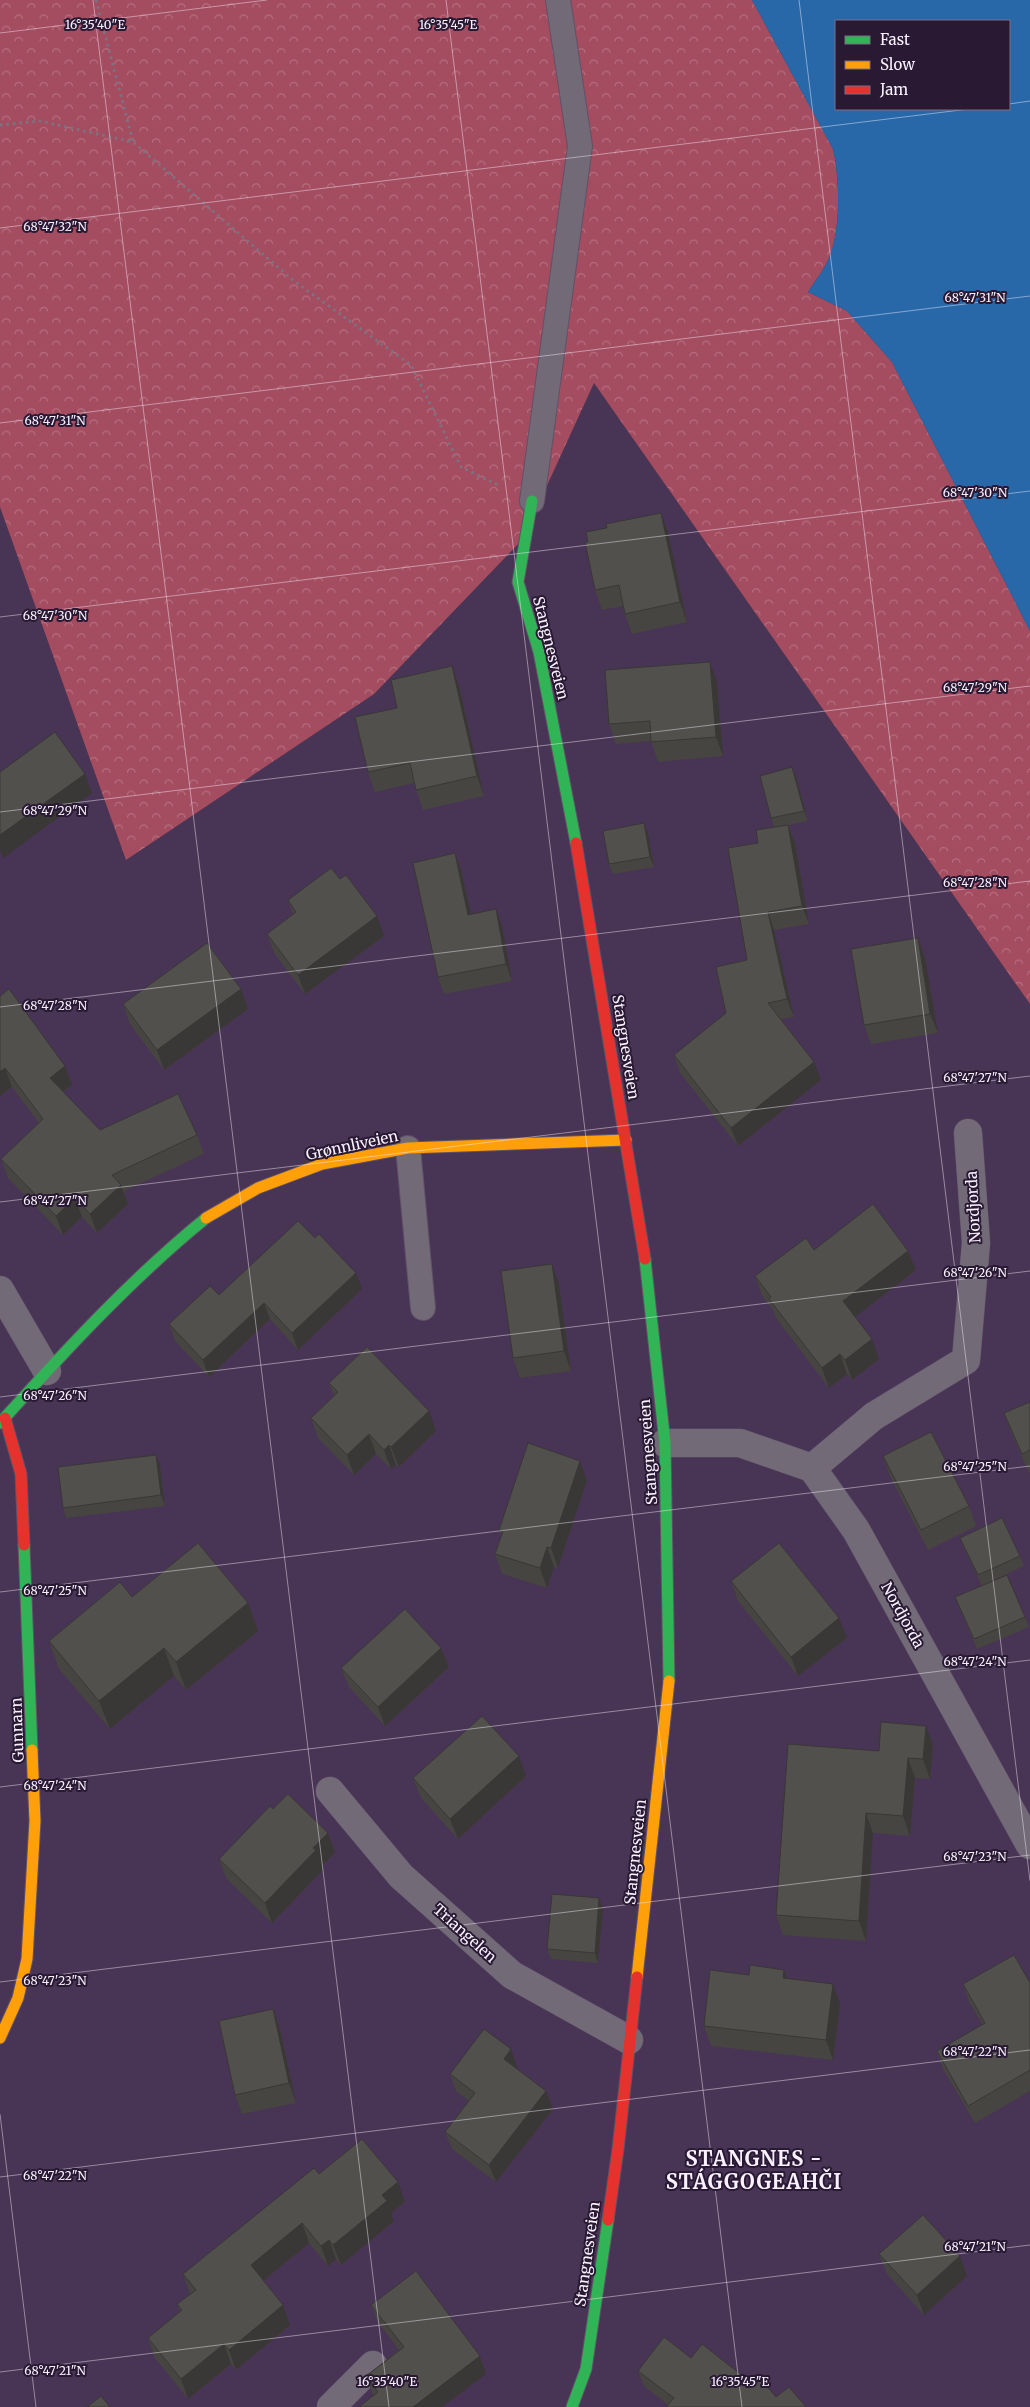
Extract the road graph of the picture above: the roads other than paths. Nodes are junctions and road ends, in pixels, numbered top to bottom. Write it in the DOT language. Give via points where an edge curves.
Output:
graph roads {
  1 [pos="558,0"];
  2 [pos="532,501"];
  3 [pos="968,1133"];
  4 [pos="626,1140"];
  5 [pos="408,1148"];
  6 [pos="0,1290"];
  7 [pos="422,1308"];
  8 [pos="47,1371"];
  9 [pos="2,1421"];
  10 [pos="665,1443"];
  11 [pos="812,1468"];
  12 [pos="330,1791"];
  13 [pos="1030,1846"];
  14 [pos="0,2038"];
  15 [pos="629,2040"];
  16 [pos="373,2365"];
  17 [pos="331,2407"];
  18 [pos="572,2407"];
  1 -- 2 [label="lane" via="580,146"];
  2 -- 4 [label="street, Stangnesveien" via="518,582 539,652 585,888"];
  3 -- 11 [label="street, Nordjorda" via="976,1243 966,1360 874,1416"];
  4 -- 5 [label="street, Grønnliveien"];
  4 -- 10 [label="street, Stangnesveien" via="644,1250"];
  5 -- 7 [label="lane"];
  5 -- 8 [label="street, Grønnliveien" via="322,1164 258,1188 211,1214 170,1247"];
  6 -- 8 [label="street"];
  8 -- 9 [label="street, Grønnliveien"];
  9 -- 14 [label="street, Gunnarn" via="21,1474 35,1821 27,1959 18,1998"];
  10 -- 11 [label="street" via="740,1444"];
  10 -- 15 [label="street, Stangnesveien" via="669,1682"];
  11 -- 13 [label="street, Nordjorda" via="856,1530"];
  12 -- 15 [label="street, Triangelen" via="401,1876 512,1975"];
  15 -- 18 [label="street, Stangnesveien" via="618,2149 586,2369"];
  16 -- 17 [label="street"];
}
